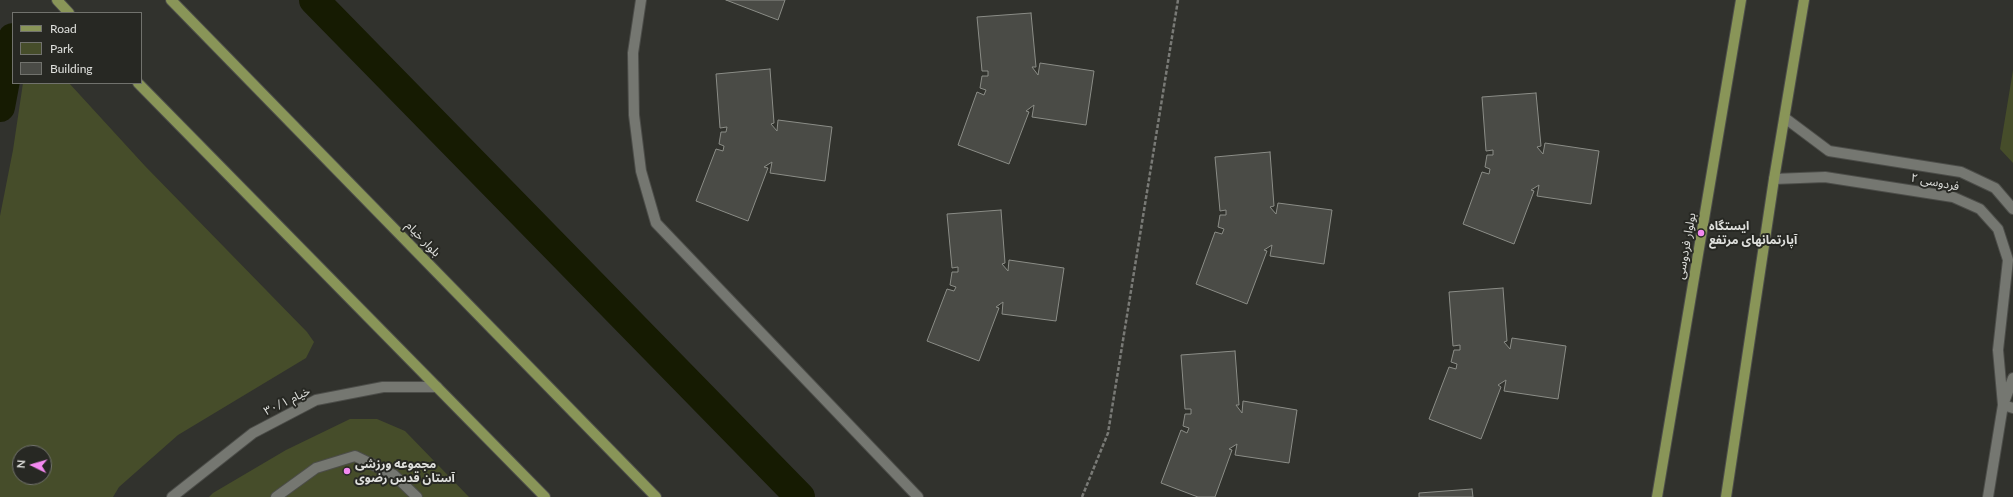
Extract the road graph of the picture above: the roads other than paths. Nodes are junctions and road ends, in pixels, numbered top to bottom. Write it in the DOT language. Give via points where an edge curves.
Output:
graph roads {
  1 [pos="57,0"];
  2 [pos="172,0"];
  3 [pos="641,0"];
  4 [pos="1741,0"];
  5 [pos="1804,0"];
  6 [pos="68,12"];
  7 [pos="139,84"];
  8 [pos="1785,118"];
  9 [pos="1774,179"];
  10 [pos="2013,208"];
  11 [pos="2013,378"];
  12 [pos="437,387"];
  13 [pos="2003,405"];
  14 [pos="2013,408"];
  15 [pos="172,497"];
  16 [pos="276,497"];
  17 [pos="417,497"];
  18 [pos="545,497"];
  19 [pos="656,497"];
  20 [pos="918,497"];
  21 [pos="1657,497"];
  22 [pos="1726,497"];
  23 [pos="1988,497"];
  1 -- 6 [label="main road"];
  2 -- 19 [label="main road, بلوار خیام"];
  3 -- 20 [label="street" via="633,53 634,115 641,170 656,223"];
  4 -- 21 [label="main road, بولوار فردوسی"];
  5 -- 8 [label="main road"];
  7 -- 12 [label="main road"];
  8 -- 9 [label="main road"];
  8 -- 10 [label="street, فردوسی ۲" via="1829,151 1961,172 1995,188"];
  9 -- 13 [label="street, فردوسی ۲" via="1825,176 1953,197 1980,209 1998,229 2008,260 1998,350"];
  9 -- 22 [label="main road"];
  11 -- 13 [label="street, فردوسی ۲"];
  12 -- 15 [label="street, خیام ۳۰/۱" via="383,388 316,400 253,433"];
  12 -- 18 [label="main road"];
  13 -- 14 [label="street"];
  13 -- 23 [label="street, فردوسی ۲"];
  16 -- 17 [label="street" via="316,468 355,456 394,475"];
}
